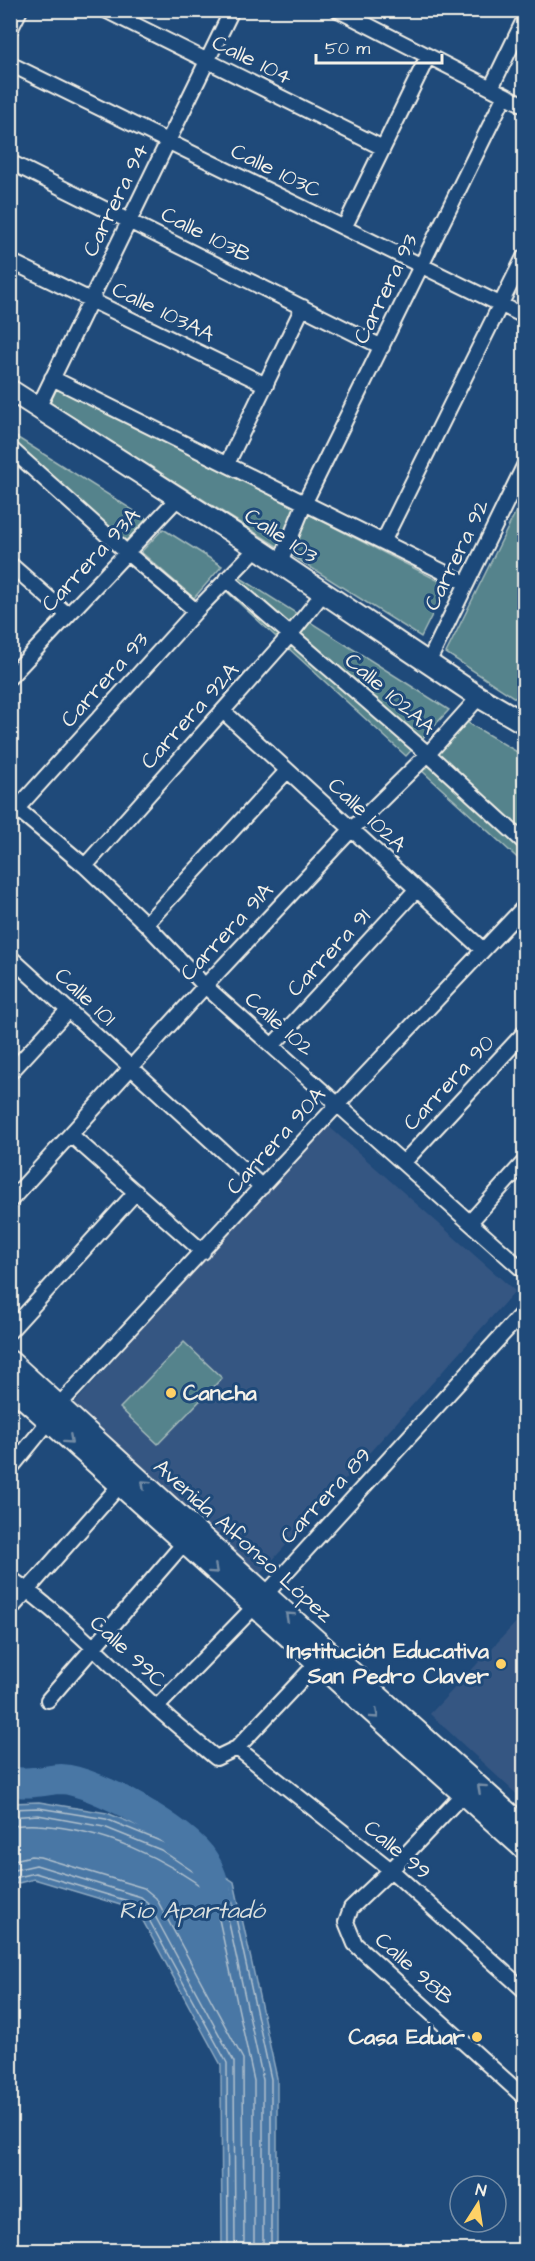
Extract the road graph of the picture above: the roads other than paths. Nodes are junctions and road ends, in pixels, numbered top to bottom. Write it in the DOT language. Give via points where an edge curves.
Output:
graph roads {
  1 [pos="20,10"];
  2 [pos="105,10"];
  3 [pos="232,10"];
  4 [pos="338,10"];
  5 [pos="525,20"];
  6 [pos="10,30"];
  7 [pos="428,56"];
  8 [pos="207,62"];
  9 [pos="10,64"];
  10 [pos="491,88"];
  11 [pos="505,95"];
  12 [pos="525,105"];
  13 [pos="168,142"];
  14 [pos="381,147"];
  15 [pos="10,162"];
  16 [pos="130,220"];
  17 [pos="344,228"];
  18 [pos="525,256"];
  19 [pos="10,261"];
  20 [pos="421,266"];
  21 [pos="91,300"];
  22 [pos="501,304"];
  23 [pos="303,307"];
  24 [pos="525,316"];
  25 [pos="382,347"];
  26 [pos="52,378"];
  27 [pos="266,385"];
  28 [pos="13,395"];
  29 [pos="38,408"];
  30 [pos="10,448"];
  31 [pos="227,464"];
  32 [pos="525,466"];
  33 [pos="177,499"];
  34 [pos="305,502"];
  35 [pos="383,542"];
  36 [pos="257,548"];
  37 [pos="126,552"];
  38 [pos="280,563"];
  39 [pos="10,564"];
  40 [pos="226,579"];
  41 [pos="466,583"];
  42 [pos="324,592"];
  43 [pos="196,612"];
  44 [pos="68,615"];
  45 [pos="290,635"];
  46 [pos="428,663"];
  47 [pos="10,677"];
  48 [pos="479,697"];
  49 [pos="223,711"];
  50 [pos="525,723"];
  51 [pos="428,754"];
  52 [pos="287,771"];
  53 [pos="13,809"];
  54 [pos="351,830"];
  55 [pos="525,842"];
  56 [pos="85,866"];
  57 [pos="416,890"];
  58 [pos="525,907"];
  59 [pos="146,924"];
  60 [pos="483,950"];
  61 [pos="10,957"];
  62 [pos="205,986"];
  63 [pos="68,1010"];
  64 [pos="525,1033"];
  65 [pos="272,1046"];
  66 [pos="131,1069"];
  67 [pos="10,1073"];
  68 [pos="338,1104"];
  69 [pos="71,1135"];
  70 [pos="525,1162"];
  71 [pos="403,1163"];
  72 [pos="262,1187"];
  73 [pos="136,1192"];
  74 [pos="10,1201"];
  75 [pos="470,1222"];
  76 [pos="203,1252"];
  77 [pos="525,1270"];
  78 [pos="525,1311"];
  79 [pos="10,1331"];
  80 [pos="10,1361"];
  81 [pos="10,1386"];
  82 [pos="54,1413"];
  83 [pos="10,1469"];
  84 [pos="120,1485"];
  85 [pos="184,1543"];
  86 [pos="10,1578"];
  87 [pos="29,1590"];
  88 [pos="260,1601"];
  89 [pos="10,1610"];
  90 [pos="95,1648"];
  91 [pos="317,1663"];
  92 [pos="48,1700"];
  93 [pos="157,1707"];
  94 [pos="237,1748"];
  95 [pos="463,1794"];
  96 [pos="525,1827"];
  97 [pos="525,1849"];
  98 [pos="391,1870"];
  99 [pos="525,1989"];
  100 [pos="525,2097"];
  1 -- 6 [label="street"];
  2 -- 8 [label="street, Calle 104"];
  3 -- 8 [label="street, Carrera 94"];
  4 -- 7 [label="street"];
  5 -- 10 [label="street"];
  7 -- 10 [label="street"];
  7 -- 14 [label="street"];
  8 -- 13 [label="street, Carrera 94"];
  8 -- 14 [label="street, Calle 104"];
  9 -- 13 [label="street, Calle 103C"];
  10 -- 11 [label="street"];
  11 -- 12 [label="street"];
  11 -- 20 [label="street, Carrera 93"];
  13 -- 16 [label="street, Carrera 94"];
  13 -- 17 [label="street, Calle 103C"];
  14 -- 17 [label="street"];
  15 -- 16 [label="street, Calle 103B"];
  16 -- 21 [label="street, Carrera 94"];
  16 -- 23 [label="street, Calle 103B"];
  17 -- 20 [label="street, Calle 103C"];
  18 -- 22 [label="street"];
  19 -- 21 [label="street, Calle 103AA"];
  20 -- 22 [label="street, Calle 103C"];
  20 -- 25 [label="street, Carrera 93"];
  21 -- 26 [label="street, Carrera 94"];
  21 -- 27 [label="street, Calle 103AA"];
  22 -- 24 [label="street, Calle 103C"];
  22 -- 35 [label="street"];
  23 -- 25 [label="street, Calle 103B"];
  23 -- 27 [label="street"];
  25 -- 34 [label="street, Carrera 93"];
  26 -- 29 [label="street, Carrera 94"];
  26 -- 31 [label="street, Calle 103"];
  27 -- 31 [label="street"];
  28 -- 29 [label="street, Calle 103"];
  29 -- 33 [label="street, Calle 103"];
  30 -- 37 [label="street"];
  31 -- 34 [label="street, Calle 103"];
  32 -- 41 [label="street, Carrera 92"];
  33 -- 36 [label="street, Calle 103"];
  33 -- 37 [label="street, Carrera 93A"];
  34 -- 35 [label="street, Calle 103"];
  34 -- 38 [label="street, Carrera 93"];
  35 -- 41 [label="street, Calle 103"];
  36 -- 38 [label="street, Calle 103"];
  36 -- 40 [label="street, Carrera 93"];
  37 -- 43 [label="street"];
  37 -- 44 [label="street, Carrera 93A"];
  38 -- 42 [label="street, Calle 103"];
  39 -- 44 [label="street"];
  40 -- 43 [label="street, Carrera 93"];
  40 -- 45 [label="street, Calle 102AA"];
  41 -- 46 [label="street, Carrera 92"];
  42 -- 45 [label="street, Carrera 92A"];
  42 -- 46 [label="street, Calle 103"];
  43 -- 53 [label="street, Carrera 93"];
  44 -- 47 [label="street, Carrera 93A"];
  45 -- 49 [label="street, Carrera 92A"];
  45 -- 51 [label="street, Calle 102AA"];
  46 -- 48 [label="street, Calle 103"];
  48 -- 50 [label="street, Calle 103"];
  48 -- 51 [label="street, Carrera 91A"];
  49 -- 52 [label="street, Calle 102A"];
  49 -- 56 [label="street, Carrera 92A"];
  51 -- 54 [label="street, Carrera 91A"];
  51 -- 55 [label="street, Calle 102AA"];
  52 -- 54 [label="street, Calle 102A"];
  52 -- 59 [label="street"];
  53 -- 56 [label="street, Calle 102"];
  54 -- 57 [label="street, Calle 102A"];
  54 -- 62 [label="street, Carrera 91A"];
  56 -- 59 [label="street, Calle 102"];
  57 -- 60 [label="street, Calle 102A"];
  57 -- 65 [label="street, Carrera 91"];
  58 -- 60 [label="street, Carrera 90A"];
  59 -- 62 [label="street, Calle 102"];
  60 -- 68 [label="street, Carrera 90A"];
  61 -- 63 [label="street, Calle 101"];
  62 -- 65 [label="street, Calle 102"];
  62 -- 66 [label="street, Carrera 91A"];
  63 -- 66 [label="street, Calle 101"];
  63 -- 67 [label="street"];
  64 -- 71 [label="street, Carrera 90"];
  65 -- 68 [label="street, Calle 102"];
  66 -- 69 [label="street, Carrera 91A"];
  66 -- 72 [label="street, Calle 101"];
  68 -- 71 [label="street, Calle 102"];
  68 -- 72 [label="street, Carrera 90A"];
  69 -- 73 [label="street"];
  69 -- 74 [label="street, Carrera 91A"];
  70 -- 75 [label="street"];
  71 -- 75 [label="street, Calle 102"];
  72 -- 76 [label="street, Carrera 90A"];
  73 -- 76 [label="street"];
  73 -- 79 [label="street"];
  75 -- 77 [label="street, Calle 102"];
  76 -- 82 [label="street, Carrera 90A"];
  78 -- 88 [label="street, Carrera 89"];
  80 -- 82 [label="street, Avenida Alfonso López"];
  81 -- 82 [label="street, Avenida Alfonso López"];
  82 -- 83 [label="street, Carrera 90A"];
  82 -- 84 [label="street, Avenida Alfonso López, one-way"];
  88 -- 82 [label="street, Avenida Alfonso López, one-way"];
  84 -- 85 [label="street, Avenida Alfonso López"];
  84 -- 87 [label="street"];
  85 -- 88 [label="street, Avenida Alfonso López, one-way"];
  85 -- 90 [label="street"];
  86 -- 87 [label="street, Calle 99C"];
  87 -- 89 [label="street"];
  87 -- 90 [label="street, Calle 99C"];
  88 -- 91 [label="street, Avenida Alfonso López"];
  88 -- 93 [label="street, Carrera 89"];
  96 -- 88 [label="street, Avenida Alfonso López, one-way"];
  90 -- 92 [label="street"];
  90 -- 93 [label="street, Calle 99C"];
  91 -- 94 [label="street"];
  91 -- 95 [label="street, Avenida Alfonso López, one-way"];
  93 -- 94 [label="street, Calle 99C" via="216,1758"];
  94 -- 98 [label="street, Calle 99"];
  95 -- 97 [label="street, Avenida Alfonso López"];
  95 -- 98 [label="street"];
  98 -- 99 [label="street, Calle 99"];
  98 -- 100 [label="street, Calle 98B" via="351,1908 346,1922 355,1944"];
}
